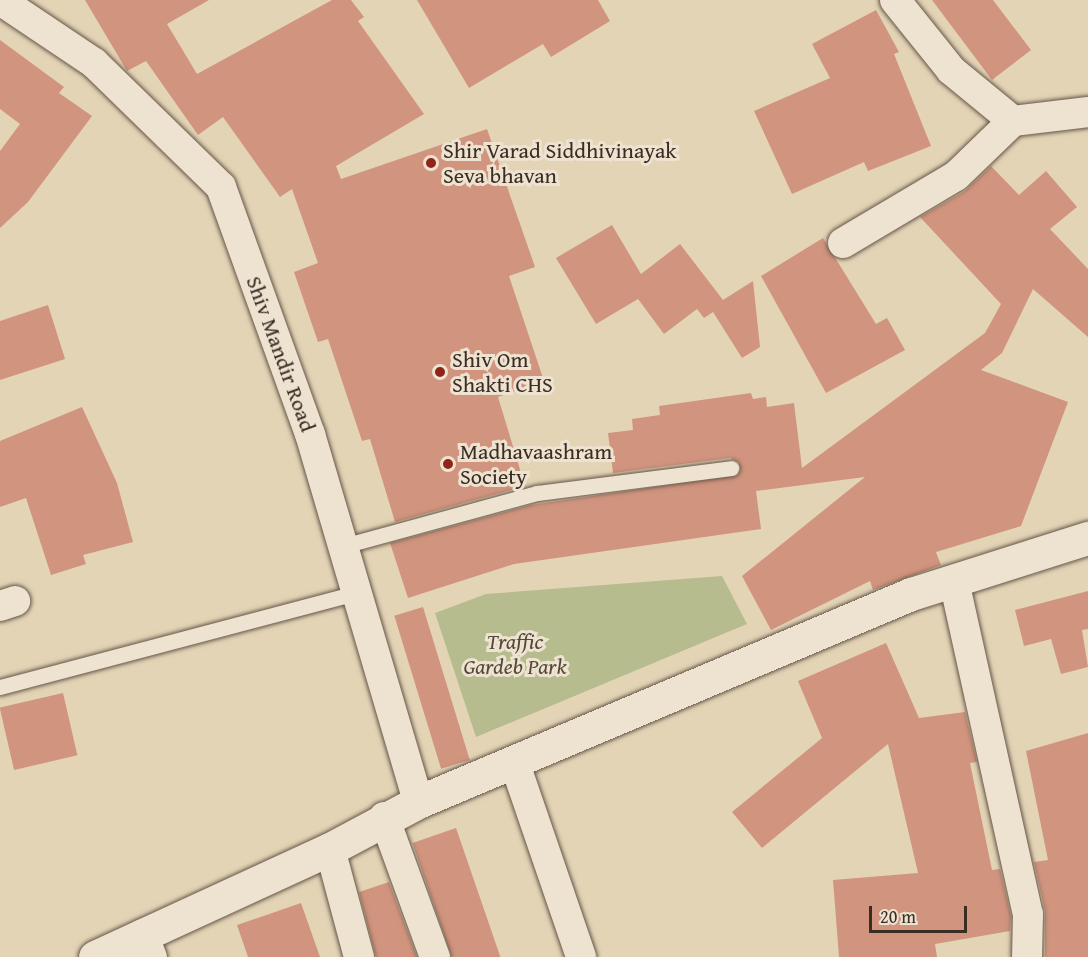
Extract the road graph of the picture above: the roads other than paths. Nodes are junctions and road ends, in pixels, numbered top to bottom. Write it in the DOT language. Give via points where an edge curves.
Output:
graph roads {
  1 [pos="0,0"];
  2 [pos="895,0"];
  3 [pos="1088,112"];
  4 [pos="1013,121"];
  5 [pos="843,243"];
  6 [pos="731,468"];
  7 [pos="1088,538"];
  8 [pos="343,546"];
  9 [pos="954,581"];
  10 [pos="357,593"];
  11 [pos="0,687"];
  12 [pos="515,764"];
  13 [pos="418,802"];
  14 [pos="384,817"];
  15 [pos="330,849"];
  16 [pos="147,945"];
  17 [pos="95,957"];
  18 [pos="359,957"];
  19 [pos="435,957"];
  20 [pos="581,957"];
  21 [pos="1027,957"];
  1 -- 8 [label="street, Shiv Mandir Road" via="94,63 221,187 310,434"];
  2 -- 4 [label="street" via="951,70"];
  3 -- 4 [label="street"];
  4 -- 5 [label="street" via="956,176"];
  6 -- 8 [label="lane" via="537,493"];
  7 -- 9 [label="street"];
  8 -- 10 [label="street, Shiv Mandir Road"];
  9 -- 12 [label="street" via="911,594"];
  9 -- 21 [label="street" via="1028,914"];
  10 -- 11 [label="lane"];
  10 -- 13 [label="street, Shiv Mandir Road"];
  12 -- 13 [label="street"];
  12 -- 20 [label="street"];
  13 -- 14 [label="street"];
  14 -- 15 [label="street"];
  14 -- 19 [label="street"];
  15 -- 16 [label="street"];
  15 -- 18 [label="street"];
  16 -- 17 [label="street"];
}
